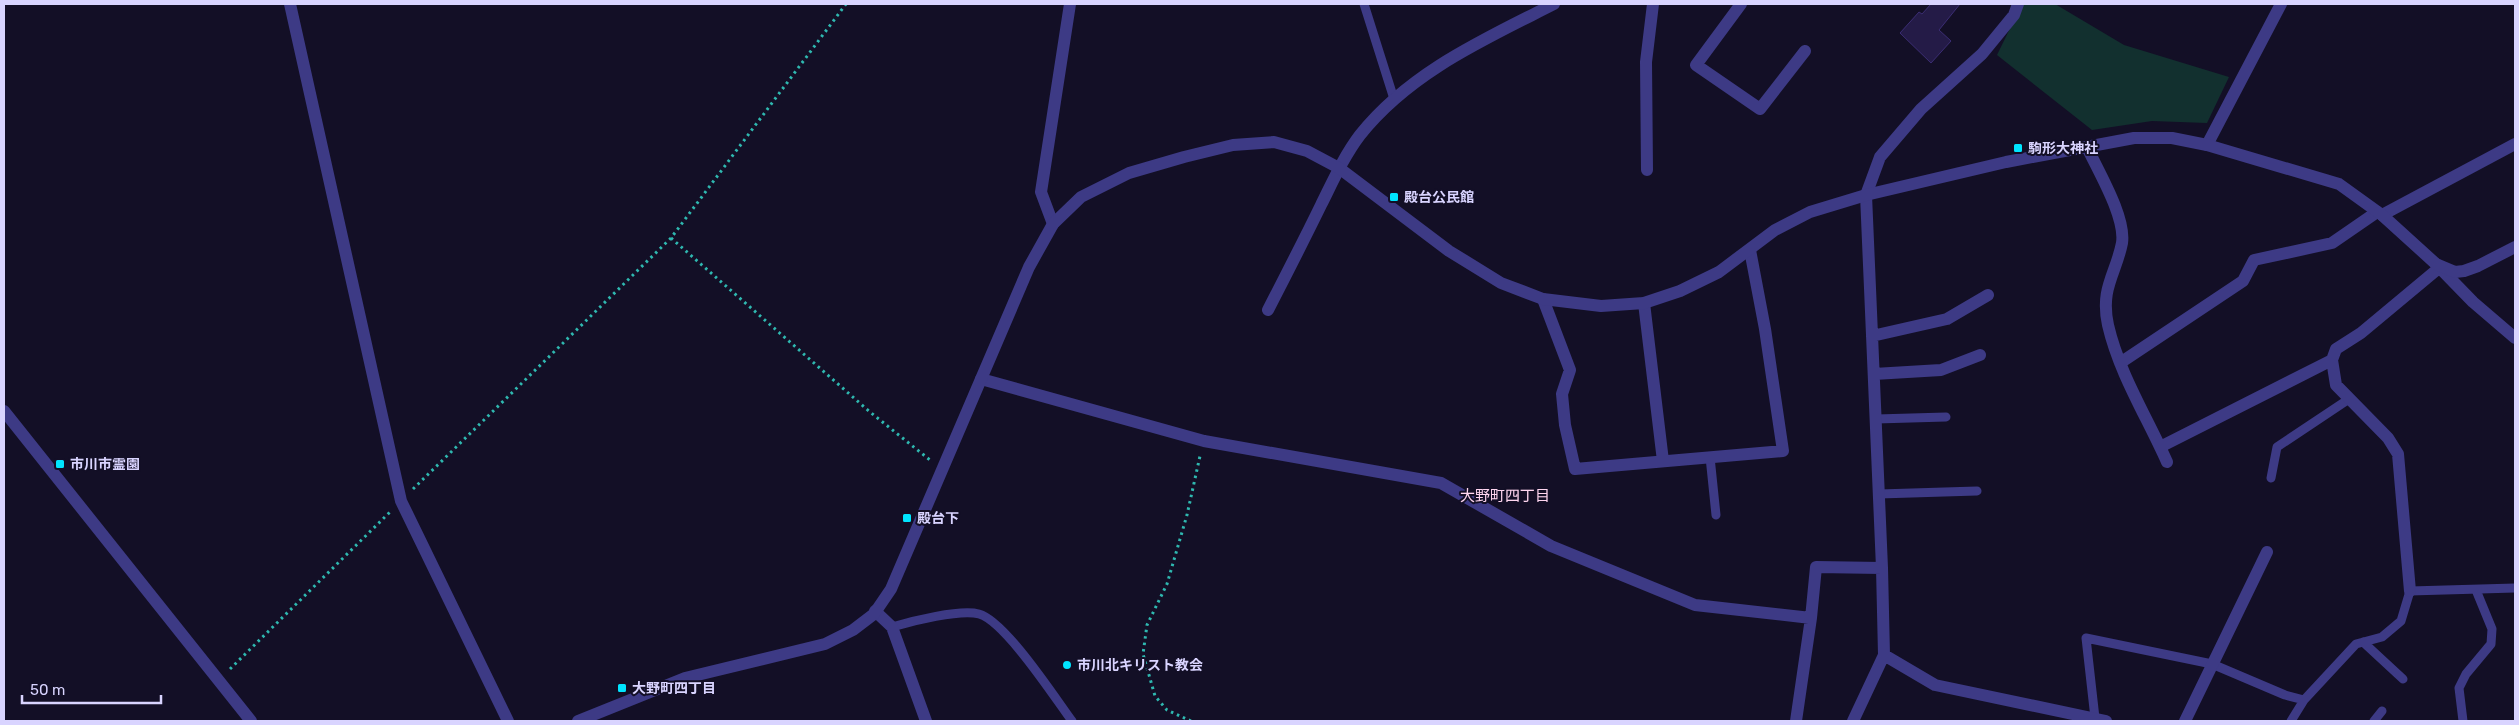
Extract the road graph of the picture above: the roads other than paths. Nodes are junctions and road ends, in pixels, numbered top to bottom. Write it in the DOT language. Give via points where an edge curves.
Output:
graph roads {
  1 [pos="290,4"];
  2 [pos="1070,4"];
  3 [pos="1364,4"];
  4 [pos="1554,4"];
  5 [pos="1653,4"];
  6 [pos="1741,4"];
  7 [pos="2018,4"];
  8 [pos="2281,4"];
  9 [pos="1805,51"];
  10 [pos="1394,99"];
  11 [pos="2515,144"];
  12 [pos="2207,145"];
  13 [pos="2087,147"];
  14 [pos="1338,168"];
  15 [pos="1647,170"];
  16 [pos="1866,196"];
  17 [pos="2379,213"];
  18 [pos="1053,224"];
  19 [pos="2515,247"];
  20 [pos="1750,250"];
  21 [pos="2437,266"];
  22 [pos="1988,296"];
  23 [pos="1543,299"];
  24 [pos="1644,303"];
  25 [pos="1268,310"];
  26 [pos="1872,336"];
  27 [pos="2515,338"];
  28 [pos="1980,355"];
  29 [pos="2332,360"];
  30 [pos="2120,363"];
  31 [pos="1874,374"];
  32 [pos="981,379"];
  33 [pos="2349,399"];
  34 [pos="4,411"];
  35 [pos="1946,417"];
  36 [pos="1876,419"];
  37 [pos="2160,447"];
  38 [pos="1710,457"];
  39 [pos="1663,461"];
  40 [pos="2166,462"];
  41 [pos="2271,478"];
  42 [pos="1977,491"];
  43 [pos="1879,494"];
  44 [pos="1716,515"];
  45 [pos="2268,552"];
  46 [pos="1882,568"];
  47 [pos="2515,588"];
  48 [pos="2476,590"];
  49 [pos="2410,591"];
  50 [pos="875,611"];
  51 [pos="1811,618"];
  52 [pos="892,627"];
  53 [pos="2363,642"];
  54 [pos="1884,655"];
  55 [pos="2212,664"];
  56 [pos="2403,679"];
  57 [pos="2304,700"];
  58 [pos="2382,712"];
  59 [pos="582,720"];
  60 [pos="2101,720"];
  61 [pos="251,721"];
  62 [pos="508,721"];
  63 [pos="926,721"];
  64 [pos="1072,721"];
  65 [pos="1796,721"];
  66 [pos="1853,721"];
  67 [pos="2185,721"];
  68 [pos="2291,721"];
  69 [pos="2374,721"];
  70 [pos="2463,721"];
  1 -- 62 [label="street" via="401,501"];
  2 -- 18 [label="street" via="1041,192"];
  3 -- 10 [label="lane"];
  4 -- 10 [label="street" via="1462,51"];
  5 -- 15 [label="street" via="1646,62"];
  6 -- 9 [label="street" via="1696,65 1760,109"];
  7 -- 16 [label="street" via="2014,15 1982,54 1927,103 1880,157"];
  8 -- 12 [label="street"];
  10 -- 14 [label="street" via="1360,135"];
  11 -- 17 [label="street"];
  12 -- 13 [label="street" via="2172,138 2134,138"];
  12 -- 17 [label="street" via="2339,184"];
  13 -- 16 [label="street" via="2006,162"];
  13 -- 30 [label="street" via="2120,224 2122,242 2106,288 2108,324"];
  14 -- 18 [label="street" via="1307,151 1274,142 1233,145 1129,173 1081,197"];
  14 -- 23 [label="street" via="1449,251 1501,283"];
  14 -- 25 [label="street"];
  16 -- 20 [label="street" via="1810,212 1775,230"];
  16 -- 26 [label="street"];
  17 -- 21 [label="street"];
  17 -- 30 [label="street" via="2332,243 2254,260 2243,281"];
  18 -- 32 [label="street" via="1029,267"];
  19 -- 21 [label="street" via="2464,271 2455,272"];
  20 -- 24 [label="street" via="1719,272 1680,291"];
  20 -- 38 [label="street" via="1783,451"];
  21 -- 27 [label="street"];
  21 -- 29 [label="street" via="2361,333 2336,349"];
  22 -- 26 [label="street" via="1947,319"];
  23 -- 24 [label="street" via="1601,306"];
  23 -- 39 [label="street" via="1570,370 1562,394 1575,469"];
  24 -- 39 [label="street"];
  26 -- 31 [label="street"];
  28 -- 31 [label="street" via="1941,370"];
  29 -- 33 [label="street" via="2336,385"];
  29 -- 37 [label="street"];
  30 -- 37 [label="street"];
  31 -- 36 [label="street"];
  32 -- 50 [label="street" via="891,589"];
  32 -- 51 [label="street" via="1204,441 1441,482 1550,546 1696,605"];
  33 -- 41 [label="lane" via="2277,447"];
  33 -- 49 [label="street" via="2388,438 2398,454"];
  34 -- 61 [label="street"];
  35 -- 36 [label="lane"];
  36 -- 43 [label="street"];
  37 -- 40 [label="street"];
  38 -- 39 [label="street"];
  38 -- 44 [label="lane"];
  42 -- 43 [label="lane"];
  43 -- 46 [label="street"];
  45 -- 55 [label="street"];
  46 -- 51 [label="street" via="1816,567"];
  46 -- 54 [label="street"];
  47 -- 48 [label="lane"];
  48 -- 49 [label="lane"];
  48 -- 70 [label="lane" via="2492,630 2491,644 2466,674 2459,688"];
  49 -- 53 [label="lane" via="2401,621 2382,637"];
  50 -- 52 [label="street"];
  50 -- 59 [label="street" via="853,630 825,644 684,678"];
  51 -- 65 [label="street"];
  52 -- 63 [label="street"];
  52 -- 64 [label="lane" via="954,614 979,614 992,621 1021,652"];
  53 -- 56 [label="lane"];
  53 -- 57 [label="lane" via="2356,644"];
  54 -- 60 [label="street" via="1934,685"];
  54 -- 66 [label="street"];
  55 -- 57 [label="lane"];
  55 -- 60 [label="lane" via="2086,638"];
  55 -- 67 [label="street"];
  57 -- 68 [label="lane"];
  58 -- 69 [label="lane"];
}
